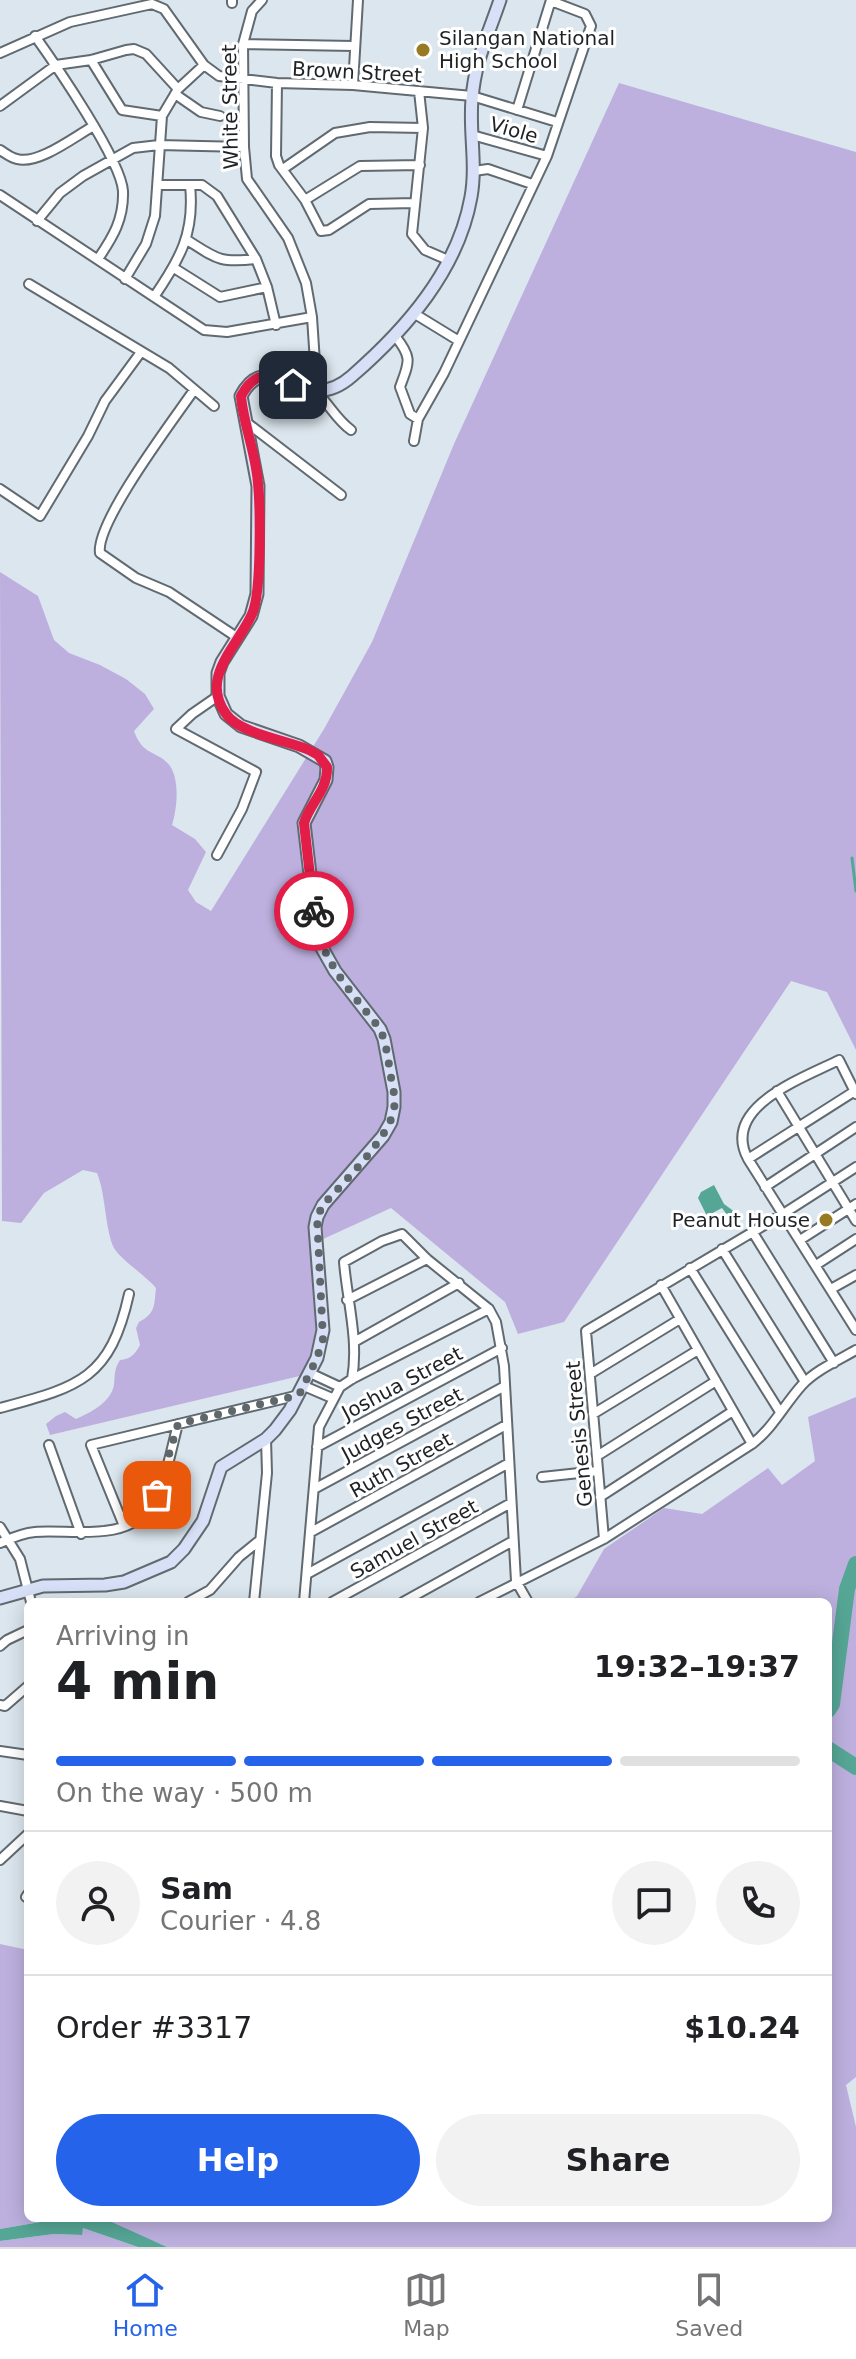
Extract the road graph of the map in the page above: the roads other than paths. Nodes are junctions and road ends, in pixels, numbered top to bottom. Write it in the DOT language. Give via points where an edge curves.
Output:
graph roads {
  1 [pos="262,0"];
  2 [pos="358,0"];
  3 [pos="500,0"];
  4 [pos="551,1"];
  5 [pos="35,36"];
  6 [pos="243,44"];
  7 [pos="354,46"];
  8 [pos="0,53"];
  9 [pos="91,60"];
  10 [pos="56,65"];
  11 [pos="204,65"];
  12 [pos="244,80"];
  13 [pos="277,83"];
  14 [pos="353,85"];
  15 [pos="419,91"];
  16 [pos="177,92"];
  17 [pos="472,96"];
  18 [pos="0,106"];
  19 [pos="517,110"];
  20 [pos="162,116"];
  21 [pos="220,116"];
  22 [pos="557,122"];
  23 [pos="92,127"];
  24 [pos="423,128"];
  25 [pos="472,135"];
  26 [pos="159,145"];
  27 [pos="244,147"];
  28 [pos="0,150"];
  29 [pos="547,156"];
  30 [pos="113,159"];
  31 [pos="420,165"];
  32 [pos="283,169"];
  33 [pos="474,171"];
  34 [pos="532,184"];
  35 [pos="159,185"];
  36 [pos="190,185"];
  37 [pos="0,195"];
  38 [pos="305,200"];
  39 [pos="414,203"];
  40 [pos="37,221"];
  41 [pos="187,240"];
  42 [pos="98,259"];
  43 [pos="256,259"];
  44 [pos="448,260"];
  45 [pos="174,268"];
  46 [pos="125,279"];
  47 [pos="29,284"];
  48 [pos="267,287"];
  49 [pos="154,297"];
  50 [pos="415,314"];
  51 [pos="312,317"];
  52 [pos="276,325"];
  53 [pos="395,336"];
  54 [pos="459,341"];
  55 [pos="141,352"];
  56 [pos="194,390"];
  57 [pos="317,393"];
  58 [pos="214,406"];
  59 [pos="418,419"];
  60 [pos="245,422"];
  61 [pos="351,430"];
  62 [pos="414,441"];
  63 [pos="0,489"];
  64 [pos="341,495"];
  65 [pos="238,638"];
  66 [pos="218,696"];
  67 [pos="217,855"];
  68 [pos="777,1091"];
  69 [pos="855,1093"];
  70 [pos="799,1127"];
  71 [pos="856,1127"];
  72 [pos="815,1154"];
  73 [pos="748,1159"];
  74 [pos="856,1167"];
  75 [pos="833,1182"];
  76 [pos="765,1187"];
  77 [pos="852,1207"];
  78 [pos="783,1214"];
  79 [pos="856,1221"];
  80 [pos="752,1231"];
  81 [pos="856,1239"];
  82 [pos="800,1240"];
  83 [pos="722,1249"];
  84 [pos="427,1259"];
  85 [pos="816,1265"];
  86 [pos="690,1268"];
  87 [pos="856,1275"];
  88 [pos="459,1283"];
  89 [pos="661,1285"];
  90 [pos="831,1289"];
  91 [pos="129,1294"];
  92 [pos="347,1300"];
  93 [pos="856,1308"];
  94 [pos="489,1309"];
  95 [pos="847,1314"];
  96 [pos="680,1319"];
  97 [pos="856,1330"];
  98 [pos="354,1342"];
  99 [pos="502,1348"];
  100 [pos="698,1350"];
  101 [pos="856,1350"];
  102 [pos="834,1363"];
  103 [pos="310,1373"];
  104 [pos="590,1374"];
  105 [pos="352,1379"];
  106 [pos="716,1381"];
  107 [pos="805,1382"];
  108 [pos="505,1386"];
  109 [pos="340,1387"];
  110 [pos="302,1390"];
  111 [pos="332,1398"];
  112 [pos="0,1408"];
  113 [pos="733,1411"];
  114 [pos="780,1412"];
  115 [pos="593,1414"];
  116 [pos="178,1424"];
  117 [pos="506,1425"];
  118 [pos="266,1439"];
  119 [pos="752,1444"];
  120 [pos="49,1445"];
  121 [pos="317,1447"];
  122 [pos="597,1456"];
  123 [pos="509,1463"];
  124 [pos="598,1471"];
  125 [pos="542,1477"];
  126 [pos="314,1489"];
  127 [pos="600,1497"];
  128 [pos="511,1503"];
  129 [pos="124,1526"];
  130 [pos="0,1527"];
  131 [pos="311,1532"];
  132 [pos="81,1534"];
  133 [pos="604,1539"];
  134 [pos="260,1540"];
  135 [pos="5,1541"];
  136 [pos="513,1541"];
  137 [pos="307,1574"];
  138 [pos="516,1581"];
  139 [pos="29,1588"];
  140 [pos="210,1590"];
  141 [pos="0,1598"];
  142 [pos="30,1598"];
  143 [pos="195,1598"];
  144 [pos="210,1598"];
  145 [pos="254,1598"];
  146 [pos="304,1598"];
  147 [pos="339,1598"];
  148 [pos="410,1598"];
  149 [pos="488,1598"];
  150 [pos="526,1598"];
  151 [pos="24,1632"];
  152 [pos="0,1646"];
  153 [pos="24,1689"];
  154 [pos="2,1706"];
  155 [pos="0,1751"];
  156 [pos="24,1754"];
  157 [pos="0,1806"];
  158 [pos="24,1810"];
  159 [pos="24,1838"];
  160 [pos="0,1847"];
  161 [pos="12,1849"];
  162 [pos="0,1860"];
  1 -- 6 [label="street, White Street" via="252,11"];
  2 -- 7 [label="street"];
  3 -- 17 [label="street" via="479,54"];
  4 -- 19 [label="street"];
  4 -- 22 [label="street" via="585,14 591,26"];
  5 -- 8 [label="street"];
  5 -- 10 [label="street"];
  5 -- 11 [label="street" via="70,22 152,4 164,9"];
  6 -- 7 [label="street"];
  6 -- 12 [label="street, White Street"];
  7 -- 14 [label="street"];
  9 -- 10 [label="street"];
  9 -- 16 [label="street" via="139,50"];
  9 -- 20 [label="street" via="122,110"];
  10 -- 18 [label="street"];
  10 -- 23 [label="street"];
  11 -- 12 [label="street, Brown Street" via="219,76"];
  11 -- 16 [label="street"];
  12 -- 13 [label="street, Brown Street"];
  12 -- 27 [label="street, White Street"];
  13 -- 14 [label="street, Brown Street"];
  13 -- 32 [label="street" via="276,156"];
  14 -- 15 [label="street, Brown Street"];
  15 -- 17 [label="street, Brown Street"];
  15 -- 24 [label="street"];
  16 -- 20 [label="street"];
  16 -- 21 [label="street" via="201,112"];
  17 -- 19 [label="street, Brown Street"];
  17 -- 25 [label="street"];
  19 -- 22 [label="street, Brown Street"];
  20 -- 26 [label="street"];
  22 -- 29 [label="street"];
  23 -- 28 [label="street" via="30,159 15,159"];
  23 -- 30 [label="street"];
  24 -- 31 [label="street"];
  24 -- 32 [label="street" via="370,127 335,133"];
  25 -- 29 [label="street, Viole"];
  25 -- 33 [label="street"];
  26 -- 27 [label="street"];
  26 -- 30 [label="street" via="133,148"];
  26 -- 35 [label="street"];
  27 -- 51 [label="street, White Street" via="247,179 288,238 306,283"];
  29 -- 34 [label="street"];
  30 -- 40 [label="street" via="60,193"];
  30 -- 42 [label="street" via="123,186 120,223"];
  31 -- 38 [label="street" via="360,166"];
  31 -- 39 [label="street"];
  32 -- 38 [label="street"];
  33 -- 34 [label="street" via="488,169"];
  33 -- 44 [label="street" via="466,219"];
  34 -- 54 [label="street"];
  35 -- 36 [label="street"];
  35 -- 46 [label="street" via="146,244"];
  36 -- 41 [label="street"];
  36 -- 43 [label="street" via="202,185 217,196"];
  37 -- 40 [label="street"];
  38 -- 39 [label="street" via="324,232 369,204"];
  39 -- 44 [label="street" via="412,234 425,250"];
  40 -- 42 [label="street"];
  41 -- 43 [label="street" via="227,262"];
  41 -- 45 [label="street"];
  42 -- 46 [label="street"];
  43 -- 48 [label="street"];
  44 -- 50 [label="street"];
  45 -- 48 [label="street" via="220,297"];
  45 -- 49 [label="street"];
  46 -- 49 [label="street"];
  47 -- 55 [label="street"];
  48 -- 52 [label="street"];
  49 -- 52 [label="street" via="204,330"];
  50 -- 53 [label="street"];
  50 -- 54 [label="street"];
  51 -- 52 [label="street"];
  51 -- 57 [label="street, White Street"];
  53 -- 57 [label="street" via="338,387"];
  53 -- 59 [label="street" via="408,352 400,387 410,414"];
  54 -- 59 [label="street"];
  55 -- 56 [label="street"];
  55 -- 63 [label="street" via="105,401 40,516"];
  56 -- 58 [label="street"];
  56 -- 65 [label="street" via="113,512 100,553"];
  57 -- 60 [label="street" via="255,377 241,396"];
  57 -- 61 [label="street"];
  59 -- 62 [label="street"];
  60 -- 64 [label="street"];
  60 -- 65 [label="street" via="258,486 258,578 255,606"];
  65 -- 66 [label="street" via="218,673"];
  66 -- 67 [label="street" via="176,729 256,772"];
  66 -- 103 [label="street" via="232,721 325,761 326,780 304,823 315,917 322,948 335,971 380,1029 394,1092 383,1136 317,1217 323,1339"];
  68 -- 69 [label="street" via="839,1060"];
  68 -- 70 [label="street"];
  68 -- 73 [label="street" via="743,1126 741,1145"];
  69 -- 70 [label="street"];
  70 -- 72 [label="street"];
  70 -- 73 [label="street"];
  71 -- 72 [label="street"];
  72 -- 75 [label="street"];
  72 -- 76 [label="street"];
  73 -- 76 [label="street"];
  74 -- 75 [label="street, Genesis Street"];
  75 -- 77 [label="street"];
  75 -- 78 [label="street, Genesis Street"];
  76 -- 78 [label="street"];
  77 -- 79 [label="street"];
  77 -- 82 [label="street"];
  78 -- 80 [label="street, Genesis Street"];
  78 -- 82 [label="street"];
  80 -- 83 [label="street, Genesis Street"];
  80 -- 102 [label="street"];
  81 -- 85 [label="street"];
  82 -- 85 [label="street"];
  83 -- 86 [label="street, Genesis Street"];
  83 -- 107 [label="street"];
  84 -- 88 [label="street"];
  84 -- 92 [label="street"];
  84 -- 92 [label="street" via="402,1234 382,1241 344,1262"];
  85 -- 90 [label="street"];
  86 -- 89 [label="street, Genesis Street"];
  86 -- 114 [label="street"];
  87 -- 90 [label="street"];
  88 -- 94 [label="street"];
  88 -- 98 [label="street"];
  89 -- 96 [label="street"];
  89 -- 104 [label="street, Genesis Street" via="586,1331"];
  90 -- 95 [label="street"];
  91 -- 112 [label="street" via="117,1336 88,1375 70,1387"];
  92 -- 98 [label="street"];
  93 -- 95 [label="street"];
  94 -- 99 [label="street"];
  94 -- 105 [label="street"];
  95 -- 97 [label="street"];
  96 -- 100 [label="street"];
  96 -- 104 [label="street"];
  98 -- 105 [label="street"];
  99 -- 108 [label="street"];
  99 -- 121 [label="street, Joshua Street"];
  100 -- 106 [label="street"];
  100 -- 115 [label="street"];
  101 -- 102 [label="street"];
  102 -- 107 [label="street"];
  103 -- 109 [label="street"];
  103 -- 110 [label="street"];
  104 -- 115 [label="street, Genesis Street"];
  105 -- 109 [label="street"];
  106 -- 113 [label="street"];
  106 -- 122 [label="street"];
  107 -- 114 [label="street"];
  108 -- 117 [label="street"];
  108 -- 126 [label="street, Judges Street"];
  109 -- 111 [label="street"];
  110 -- 111 [label="street"];
  110 -- 116 [label="street"];
  110 -- 118 [label="street"];
  111 -- 121 [label="street"];
  113 -- 119 [label="street"];
  113 -- 127 [label="street"];
  114 -- 119 [label="street" via="770,1430"];
  115 -- 122 [label="street, Genesis Street"];
  116 -- 129 [label="street" via="151,1506"];
  116 -- 129 [label="street" via="91,1445"];
  117 -- 123 [label="street"];
  117 -- 131 [label="street, Ruth Street"];
  118 -- 134 [label="street"];
  118 -- 139 [label="street" via="221,1467 198,1530 171,1562 116,1584"];
  119 -- 133 [label="street"];
  120 -- 132 [label="street"];
  121 -- 126 [label="street"];
  122 -- 124 [label="street, Genesis Street"];
  123 -- 128 [label="street"];
  123 -- 137 [label="street"];
  124 -- 125 [label="street"];
  124 -- 127 [label="street, Genesis Street"];
  126 -- 131 [label="street"];
  127 -- 133 [label="street, Genesis Street"];
  128 -- 136 [label="street"];
  128 -- 147 [label="street, Samuel Street"];
  129 -- 132 [label="street"];
  130 -- 135 [label="street"];
  131 -- 137 [label="street"];
  132 -- 135 [label="street" via="37,1532"];
  133 -- 138 [label="street"];
  134 -- 140 [label="street"];
  134 -- 145 [label="street"];
  135 -- 139 [label="street" via="20,1559"];
  136 -- 138 [label="street"];
  136 -- 148 [label="street"];
  137 -- 146 [label="street"];
  138 -- 149 [label="street"];
  138 -- 150 [label="street"];
  139 -- 141 [label="street"];
  139 -- 142 [label="street"];
  140 -- 143 [label="street"];
  140 -- 144 [label="street"];
  151 -- 152 [label="street"];
  153 -- 154 [label="street"];
  155 -- 156 [label="street"];
  157 -- 158 [label="street"];
  159 -- 161 [label="street"];
  160 -- 161 [label="street"];
  161 -- 162 [label="street"];
}
